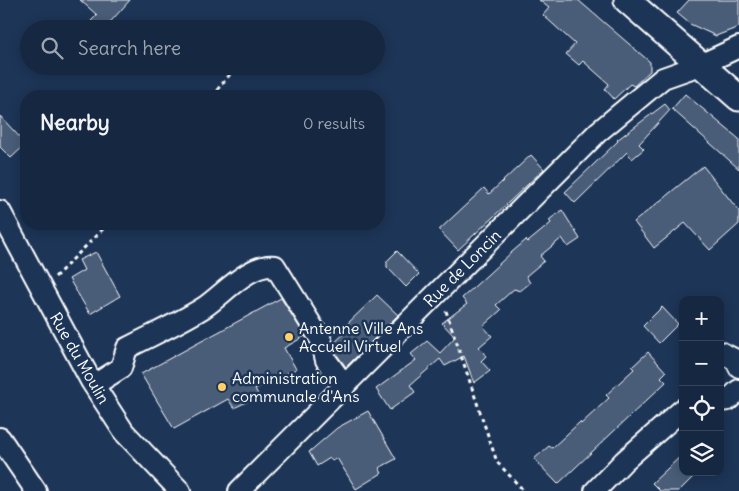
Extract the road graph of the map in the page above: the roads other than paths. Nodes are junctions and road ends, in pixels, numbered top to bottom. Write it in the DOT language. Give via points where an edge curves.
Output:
graph roads {
  1 [pos="627,0"];
  2 [pos="739,47"];
  3 [pos="700,66"];
  4 [pos="739,98"];
  5 [pos="0,211"];
  6 [pos="724,354"];
  7 [pos="739,367"];
  8 [pos="94,384"];
  9 [pos="345,386"];
  10 [pos="739,390"];
  11 [pos="724,400"];
  12 [pos="679,413"];
  13 [pos="0,438"];
  14 [pos="36,491"];
  15 [pos="180,491"];
  16 [pos="239,491"];
  17 [pos="595,491"];
  1 -- 3 [label="main road"];
  2 -- 3 [label="street, Rue de Loncin"];
  3 -- 4 [label="main road"];
  3 -- 9 [label="street, Rue de Loncin" via="664,78 598,132"];
  5 -- 8 [label="street, Rue du Moulin"];
  6 -- 7 [label="street" via="736,360"];
  8 -- 9 [label="street" via="121,368 127,348 204,307 226,288 265,265 275,266 321,340 326,360"];
  8 -- 15 [label="street, Rue du Moulin" via="124,432"];
  9 -- 16 [label="street, Rue de Loncin"];
  10 -- 11 [label="street"];
  12 -- 17 [label="street"];
  13 -- 14 [label="street"];
}
